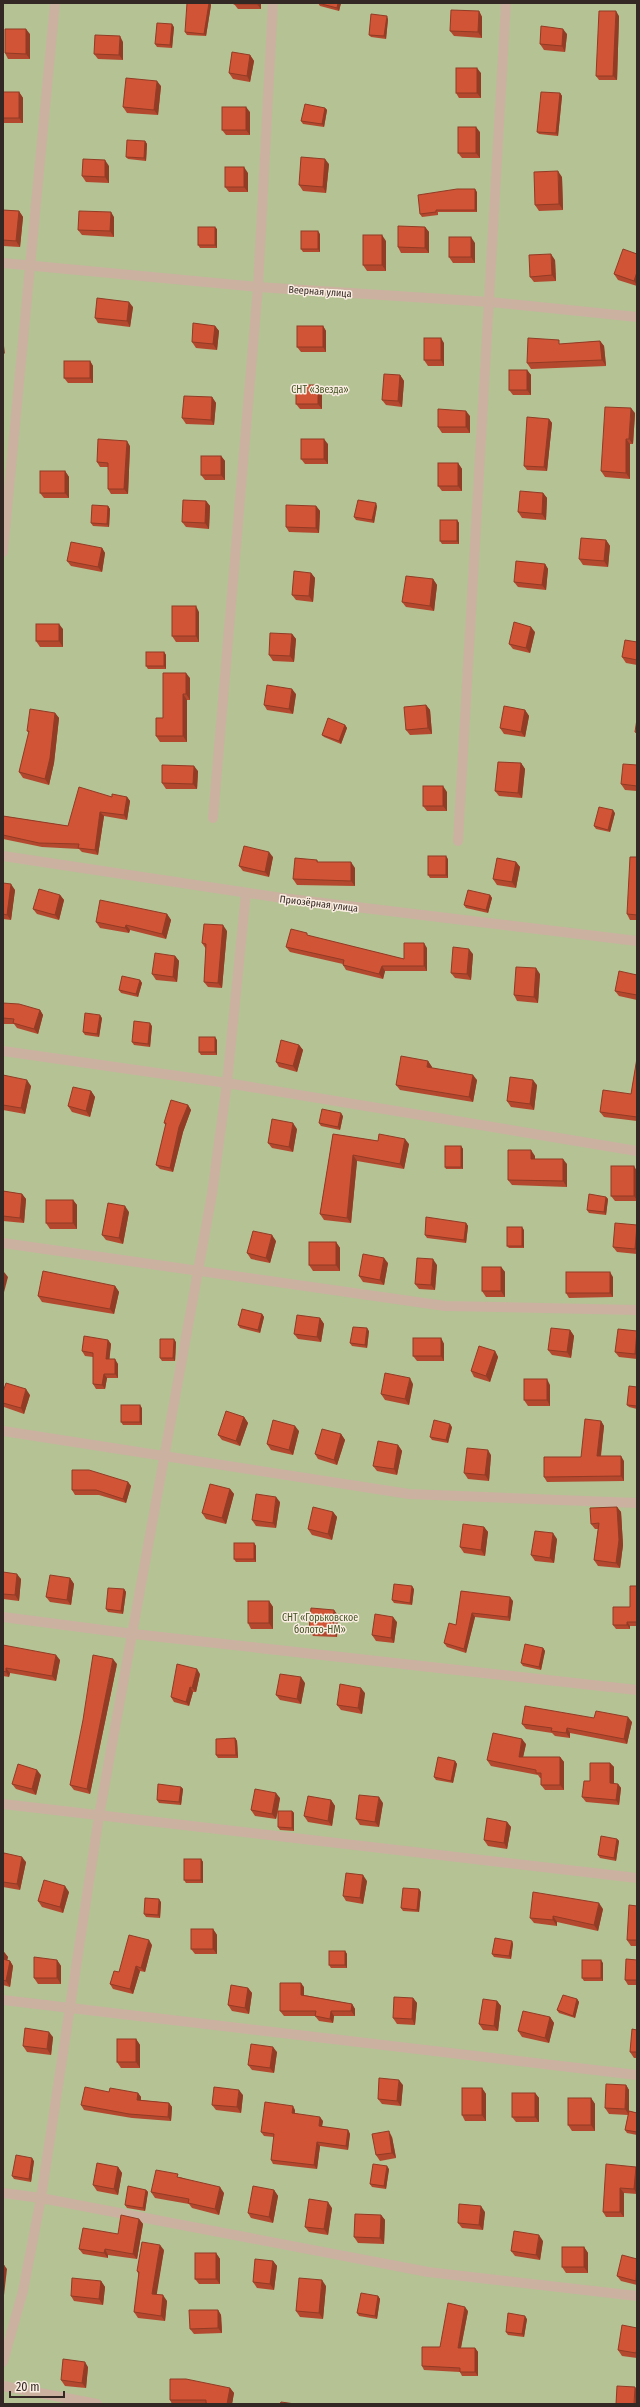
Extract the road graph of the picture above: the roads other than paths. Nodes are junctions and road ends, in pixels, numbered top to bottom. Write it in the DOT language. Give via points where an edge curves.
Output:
graph roads {
  1 [pos="55,3"];
  2 [pos="273,3"];
  3 [pos="506,3"];
  4 [pos="3,262"];
  5 [pos="31,264"];
  6 [pos="258,287"];
  7 [pos="490,302"];
  8 [pos="637,317"];
  9 [pos="3,552"];
  10 [pos="213,818"];
  11 [pos="458,841"];
  12 [pos="3,856"];
  13 [pos="246,893"];
  14 [pos="637,941"];
  15 [pos="3,1051"];
  16 [pos="227,1083"];
  17 [pos="637,1151"];
  18 [pos="3,1243"];
  19 [pos="198,1272"];
  20 [pos="637,1310"];
  21 [pos="3,1431"];
  22 [pos="165,1454"];
  23 [pos="637,1503"];
  24 [pos="3,1617"];
  25 [pos="134,1634"];
  26 [pos="637,1690"];
  27 [pos="3,1804"];
  28 [pos="99,1816"];
  29 [pos="637,1878"];
  30 [pos="3,2000"];
  31 [pos="69,2009"];
  32 [pos="637,2075"];
  33 [pos="3,2193"];
  34 [pos="41,2198"];
  35 [pos="637,2296"];
  36 [pos="3,2362"];
  37 [pos="3,2386"];
  38 [pos="97,2404"];
  1 -- 5 [label="street"];
  2 -- 6 [label="street"];
  3 -- 7 [label="street"];
  4 -- 5 [label="street, Веерная улица"];
  5 -- 6 [label="street, Веерная улица"];
  5 -- 9 [label="street"];
  6 -- 7 [label="street, Веерная улица"];
  6 -- 10 [label="street"];
  7 -- 8 [label="street, Веерная улица"];
  7 -- 11 [label="street"];
  12 -- 13 [label="street, Приозёрная улица"];
  13 -- 14 [label="street, Приозёрная улица"];
  13 -- 16 [label="street"];
  15 -- 16 [label="street"];
  16 -- 17 [label="street"];
  16 -- 19 [label="street" via="212,1194"];
  18 -- 19 [label="street"];
  19 -- 20 [label="street" via="445,1306"];
  19 -- 22 [label="street"];
  21 -- 22 [label="street"];
  22 -- 23 [label="street" via="409,1494"];
  22 -- 25 [label="street"];
  24 -- 25 [label="street"];
  25 -- 26 [label="street"];
  25 -- 28 [label="street"];
  27 -- 28 [label="street"];
  28 -- 29 [label="street"];
  28 -- 31 [label="street"];
  30 -- 31 [label="street"];
  31 -- 32 [label="street"];
  31 -- 34 [label="street"];
  33 -- 34 [label="street"];
  34 -- 35 [label="street" via="428,2272"];
  34 -- 36 [label="street" via="23,2291"];
  37 -- 38 [label="street"];
}
